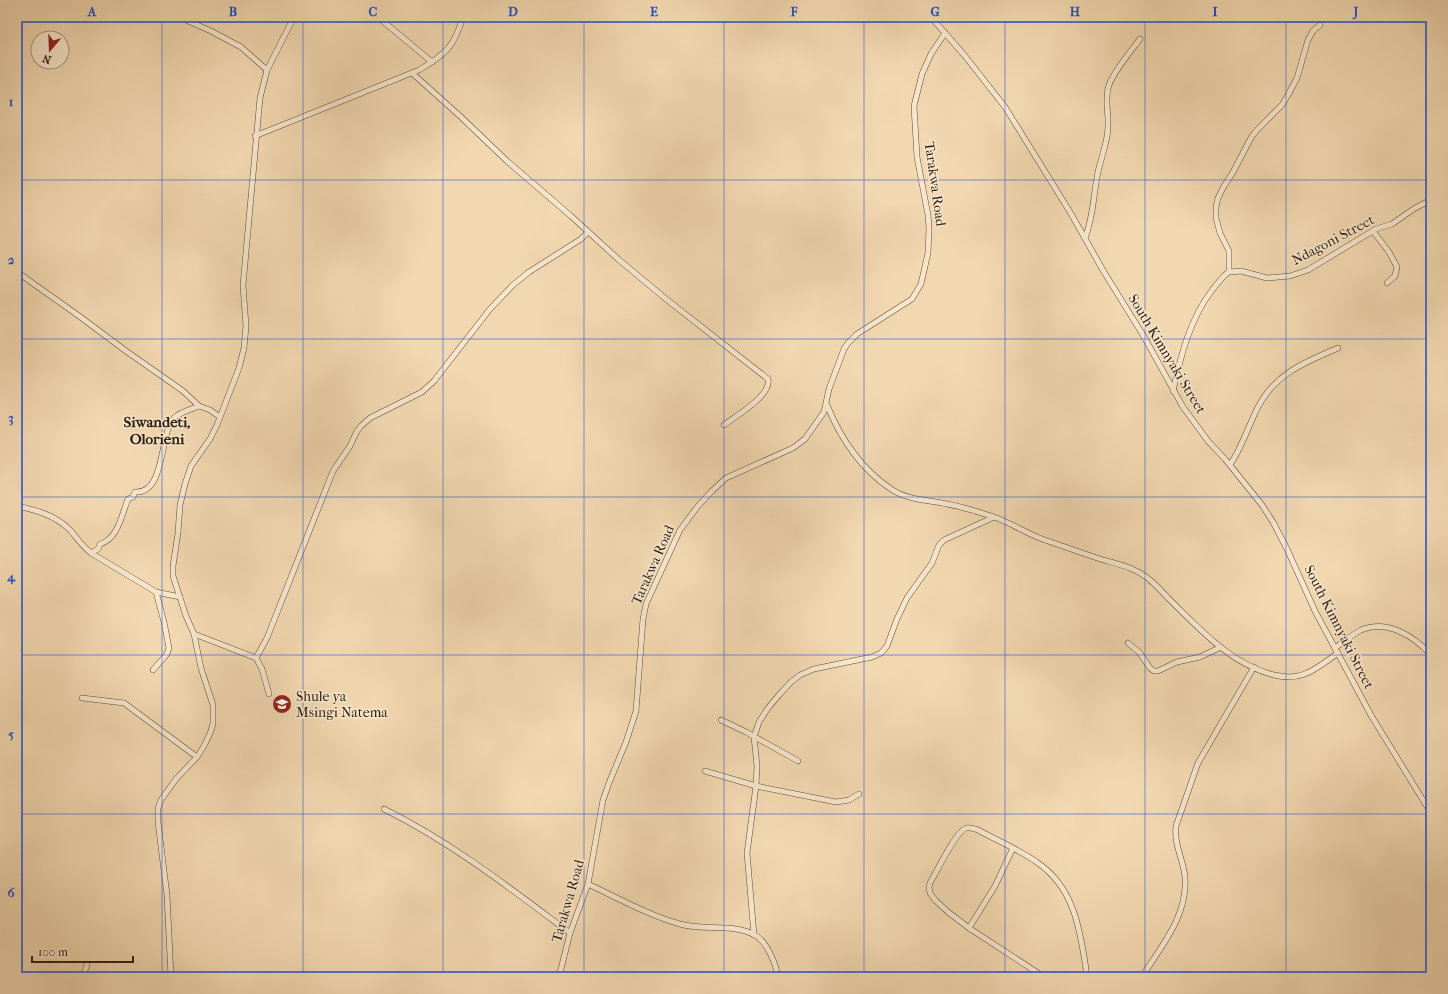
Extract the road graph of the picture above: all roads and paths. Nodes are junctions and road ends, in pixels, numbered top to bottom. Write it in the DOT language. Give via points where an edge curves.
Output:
graph roads {
  1 [pos="179,17"];
  2 [pos="294,17"];
  3 [pos="378,17"];
  4 [pos="463,17"];
  5 [pos="931,17"];
  6 [pos="1320,25"];
  7 [pos="945,33"];
  8 [pos="1140,39"];
  9 [pos="432,62"];
  10 [pos="267,70"];
  11 [pos="412,73"];
  12 [pos="255,136"];
  13 [pos="1431,200"];
  14 [pos="1373,231"];
  15 [pos="588,232"];
  16 [pos="1084,238"];
  17 [pos="17,272"];
  18 [pos="1229,272"];
  19 [pos="1387,283"];
  20 [pos="1338,348"];
  21 [pos="1173,391"];
  22 [pos="827,405"];
  23 [pos="200,406"];
  24 [pos="220,417"];
  25 [pos="724,425"];
  26 [pos="1230,465"];
  27 [pos="17,506"];
  28 [pos="994,517"];
  29 [pos="91,553"];
  30 [pos="156,592"];
  31 [pos="180,597"];
  32 [pos="194,634"];
  33 [pos="1128,643"];
  34 [pos="1221,647"];
  35 [pos="1336,651"];
  36 [pos="1431,655"];
  37 [pos="256,658"];
  38 [pos="1254,667"];
  39 [pos="154,670"];
  40 [pos="269,694"];
  41 [pos="82,698"];
  42 [pos="721,720"];
  43 [pos="754,737"];
  44 [pos="197,757"];
  45 [pos="798,761"];
  46 [pos="705,771"];
  47 [pos="756,786"];
  48 [pos="859,794"];
  49 [pos="384,809"];
  50 [pos="1431,813"];
  51 [pos="1013,848"];
  52 [pos="588,884"];
  53 [pos="969,928"];
  54 [pos="570,933"];
  55 [pos="754,935"];
  56 [pos="87,964"];
  57 [pos="83,977"];
  58 [pos="171,977"];
  59 [pos="559,977"];
  60 [pos="778,977"];
  61 [pos="1044,977"];
  62 [pos="1086,977"];
  63 [pos="1142,977"];
  1 -- 10 [label="street" via="241,47"];
  2 -- 10 [label="street"];
  3 -- 9 [label="street"];
  4 -- 9 [label="street" via="450,47"];
  5 -- 7 [label="street, South Kimnyaki Street"];
  6 -- 18 [label="street" via="1308,40 1297,78 1282,104 1252,136 1218,198 1216,218 1228,251"];
  7 -- 16 [label="street, South Kimnyaki Street" via="1005,107"];
  7 -- 22 [label="street, Tarakwa Road" via="922,74 914,106 918,157 930,228 922,284 912,299 857,334 848,343 831,382"];
  8 -- 16 [label="street" via="1112,78 1106,93 1108,131 1092,214"];
  9 -- 11 [label="street"];
  10 -- 12 [label="street"];
  11 -- 12 [label="street"];
  11 -- 15 [label="street" via="507,162"];
  12 -- 24 [label="street" via="243,285 246,326 244,348"];
  13 -- 14 [label="street, Ndagoni Street" via="1392,224"];
  14 -- 18 [label="street, Ndagoni Street" via="1308,270 1290,276 1266,278 1240,271"];
  14 -- 19 [label="street" via="1397,267 1395,276"];
  15 -- 25 [label="street" via="656,290 768,378 768,387 757,400"];
  15 -- 37 [label="street" via="513,285 490,309 434,381 422,392 370,418 356,431 350,446 333,471 267,638"];
  16 -- 21 [label="street, South Kimnyaki Street" via="1143,334"];
  17 -- 23 [label="street" via="183,391"];
  18 -- 21 [label="street" via="1202,302 1194,318"];
  20 -- 26 [label="street" via="1302,364 1283,376 1258,407 1242,446"];
  21 -- 26 [label="street, South Kimnyaki Street" via="1194,423"];
  22 -- 28 [label="street" via="840,434 856,456 871,474 892,491"];
  22 -- 52 [label="street, Tarakwa Road" via="820,421 805,439 793,448 726,478 712,490 680,530 671,547 646,604 636,711 603,800"];
  23 -- 24 [label="street"];
  23 -- 29 [label="street" via="175,417 162,449 163,458 156,477 147,489 140,493 135,492 133,497 128,499 117,528 106,542"];
  24 -- 31 [label="street" via="210,439 191,466 180,505 173,576"];
  26 -- 35 [label="street, South Kimnyaki Street" via="1273,522"];
  27 -- 29 [label="street" via="56,519"];
  28 -- 34 [label="street" via="1042,539 1133,569 1153,583"];
  28 -- 43 [label="street" via="944,540 939,545 932,563 907,598 887,646 881,653 814,669 800,675 768,708 759,722"];
  29 -- 30 [label="street"];
  30 -- 31 [label="street"];
  30 -- 39 [label="street" via="169,648"];
  31 -- 32 [label="street"];
  32 -- 37 [label="street"];
  32 -- 44 [label="street" via="201,668 213,705 212,731"];
  33 -- 34 [label="street" via="1154,671 1177,662 1204,656"];
  34 -- 38 [label="street"];
  35 -- 36 [label="street" via="1362,630 1384,627 1413,638"];
  35 -- 38 [label="street" via="1299,677 1273,675"];
  35 -- 50 [label="street, South Kimnyaki Street" via="1372,717"];
  37 -- 40 [label="street"];
  38 -- 63 [label="street" via="1198,763 1176,826 1175,837 1184,873 1183,902 1173,931"];
  41 -- 44 [label="street" via="124,703"];
  42 -- 43 [label="street"];
  43 -- 45 [label="street"];
  43 -- 47 [label="street"];
  44 -- 58 [label="street" via="176,779 158,808 167,896"];
  46 -- 47 [label="street"];
  47 -- 48 [label="street" via="836,802 849,800"];
  47 -- 55 [label="street" via="747,853"];
  49 -- 54 [label="street" via="418,826 456,850"];
  51 -- 53 [label="street" via="995,886"];
  51 -- 53 [label="street" via="978,830 966,828 960,831 930,883 928,887 935,900"];
  51 -- 62 [label="street" via="1039,863 1063,887 1078,922"];
  52 -- 54 [label="street, Tarakwa Road"];
  52 -- 55 [label="street" via="681,925 736,930"];
  53 -- 61 [label="street"];
  54 -- 59 [label="street, Tarakwa Road"];
  55 -- 60 [label="street" via="766,947"];
  56 -- 57 [label="street"];
}
